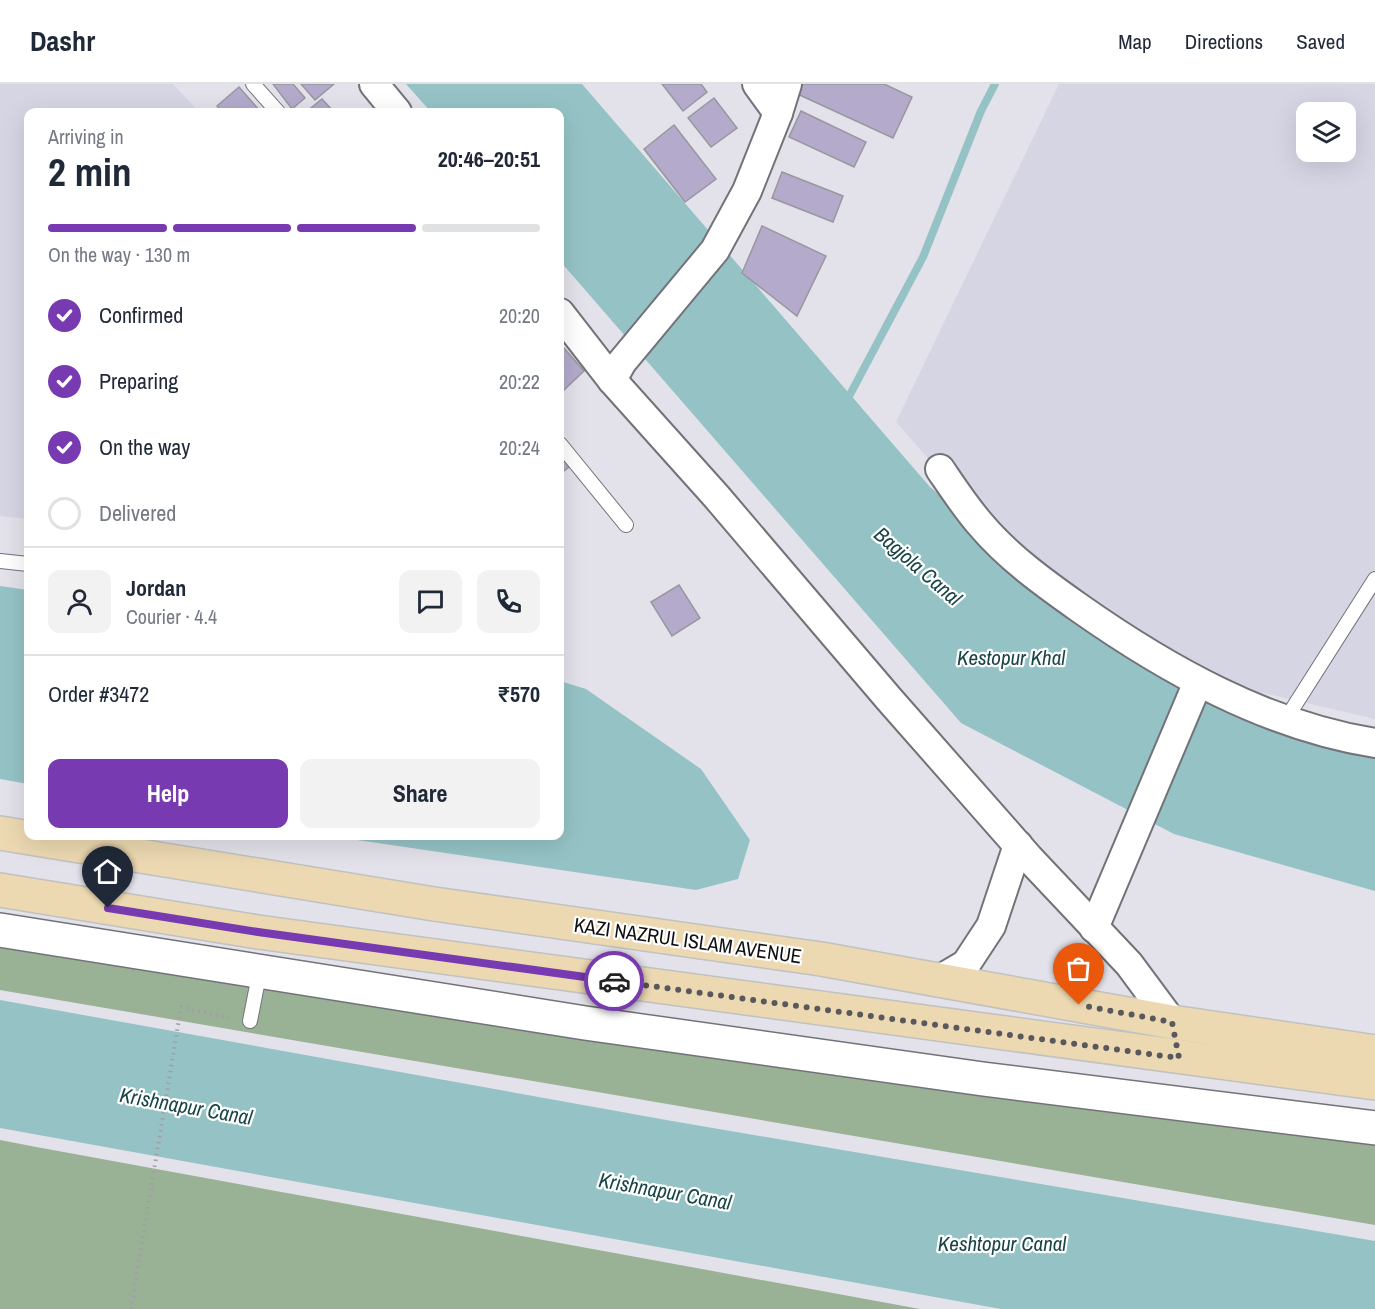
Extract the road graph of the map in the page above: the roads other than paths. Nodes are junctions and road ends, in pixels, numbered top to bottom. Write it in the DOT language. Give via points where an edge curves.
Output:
graph roads {
  1 [pos="254,84"];
  2 [pos="374,84"];
  3 [pos="757,84"];
  4 [pos="787,84"];
  5 [pos="275,108"];
  6 [pos="394,108"];
  7 [pos="778,113"];
  8 [pos="564,317"];
  9 [pos="617,371"];
  10 [pos="564,449"];
  11 [pos="940,469"];
  12 [pos="626,525"];
  13 [pos="0,561"];
  14 [pos="24,564"];
  15 [pos="1375,579"];
  16 [pos="1198,682"];
  17 [pos="1287,719"];
  18 [pos="1375,743"];
  19 [pos="0,833"];
  20 [pos="24,837"];
  21 [pos="43,840"];
  22 [pos="1018,846"];
  23 [pos="0,890"];
  24 [pos="1094,928"];
  25 [pos="0,930"];
  26 [pos="260,970"];
  27 [pos="939,980"];
  28 [pos="250,1021"];
  29 [pos="1172,1022"];
  30 [pos="1375,1052"];
  31 [pos="1179,1058"];
  32 [pos="1375,1083"];
  33 [pos="1375,1128"];
  1 -- 5 [label="lane"];
  2 -- 6 [label="street"];
  3 -- 7 [label="street"];
  4 -- 7 [label="street"];
  7 -- 9 [label="street" via="747,191 715,250"];
  8 -- 9 [label="street"];
  9 -- 22 [label="street" via="716,496"];
  10 -- 12 [label="lane"];
  11 -- 16 [label="street" via="981,525 1039,580 1116,634"];
  13 -- 14 [label="lane"];
  15 -- 17 [label="lane"];
  16 -- 17 [label="street"];
  16 -- 24 [label="street"];
  17 -- 18 [label="street"];
  19 -- 20 [label="main road, KAZI NAZRUL ISLAM AVENUE"];
  21 -- 27 [label="main road, KAZI NAZRUL ISLAM AVENUE"];
  22 -- 24 [label="street"];
  22 -- 27 [label="street" via="991,926 966,964"];
  23 -- 31 [label="main road" via="258,932"];
  24 -- 29 [label="street" via="1129,964"];
  25 -- 26 [label="street"];
  26 -- 28 [label="lane"];
  26 -- 33 [label="street" via="585,1023"];
  27 -- 29 [label="main road, KAZI NAZRUL ISLAM AVENUE"];
  29 -- 30 [label="main road, KAZI NAZRUL ISLAM AVENUE"];
  29 -- 31 [label="main road"];
  31 -- 32 [label="main road"];
}
